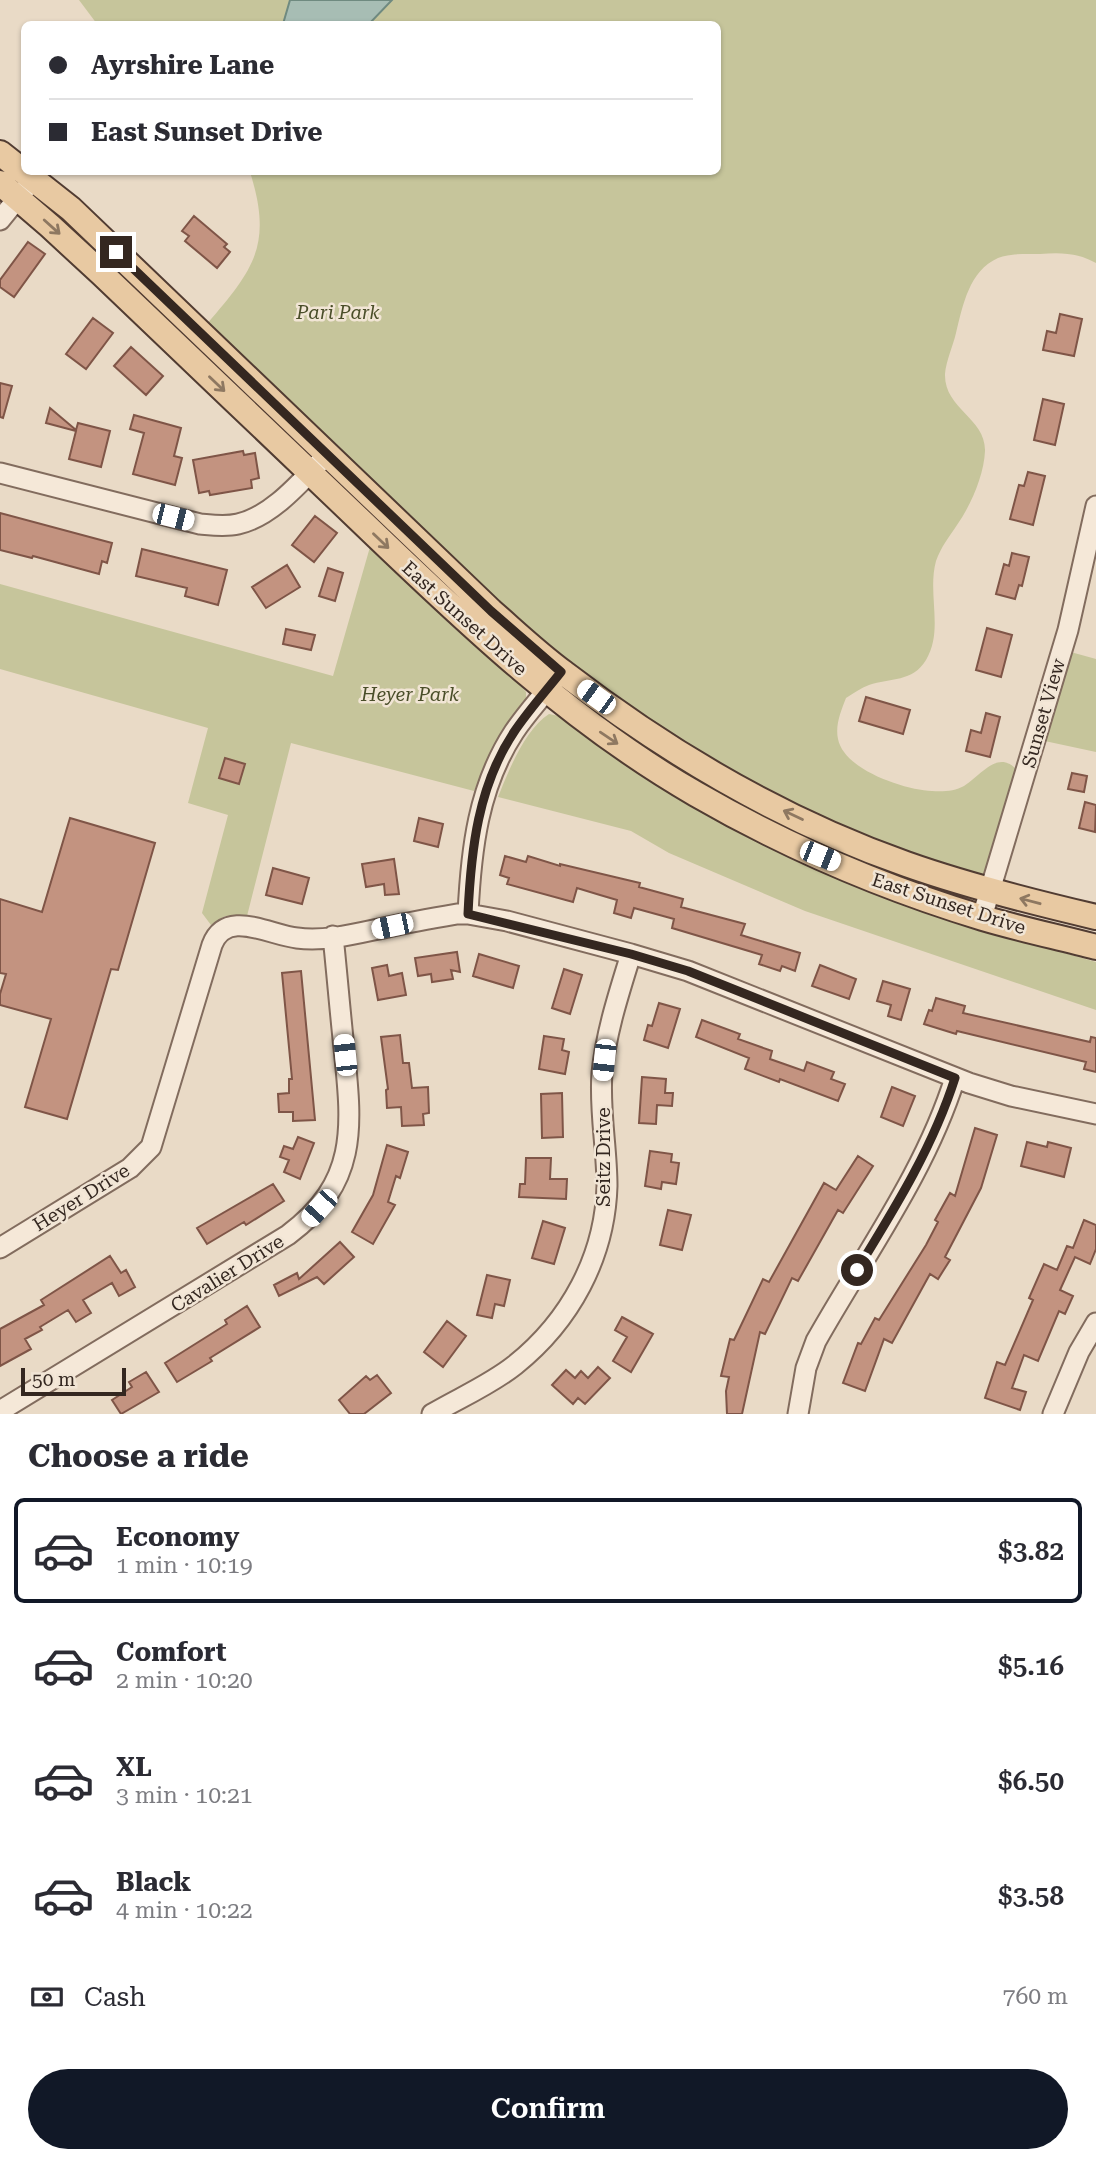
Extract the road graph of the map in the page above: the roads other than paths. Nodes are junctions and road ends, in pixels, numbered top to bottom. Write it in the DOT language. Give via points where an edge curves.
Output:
graph roads {
  1 [pos="0,153"];
  2 [pos="17,187"];
  3 [pos="0,220"];
  4 [pos="327,455"];
  5 [pos="0,473"];
  6 [pos="310,473"];
  7 [pos="1096,506"];
  8 [pos="554,681"];
  9 [pos="990,891"];
  10 [pos="468,914"];
  11 [pos="982,917"];
  12 [pos="1096,917"];
  13 [pos="333,936"];
  14 [pos="1096,947"];
  15 [pos="631,954"];
  16 [pos="955,1078"];
  17 [pos="1096,1114"];
  18 [pos="0,1248"];
  19 [pos="1096,1323"];
  20 [pos="0,1412"];
  21 [pos="432,1414"];
  22 [pos="798,1414"];
  23 [pos="1053,1414"];
  1 -- 2 [label="main road"];
  2 -- 3 [label="street"];
  2 -- 4 [label="main road, East Sunset Drive" via="71,209"];
  2 -- 6 [label="main road, East Sunset Drive, one-way"];
  4 -- 6 [label="street"];
  4 -- 8 [label="main road, East Sunset Drive" via="491,611"];
  5 -- 6 [label="street" via="220,526 250,521"];
  6 -- 8 [label="main road, East Sunset Drive, one-way" via="460,617"];
  7 -- 9 [label="street, Sunset View" via="1068,630"];
  9 -- 8 [label="main road, East Sunset Drive, one-way" via="905,864 764,801"];
  8 -- 10 [label="street" via="514,732 484,795 471,855"];
  8 -- 11 [label="main road, East Sunset Drive, one-way" via="603,735 738,817 872,878"];
  9 -- 11 [label="street, Sunset View"];
  12 -- 9 [label="main road, East Sunset Drive, one-way"];
  10 -- 13 [label="street, Heyer Drive"];
  10 -- 15 [label="street"];
  11 -- 14 [label="main road, East Sunset Drive"];
  13 -- 18 [label="street, Heyer Drive" via="296,938 233,924 220,931 151,1147 130,1168"];
  13 -- 20 [label="street, Cavalier Drive" via="350,1134 330,1193 307,1222 279,1241"];
  15 -- 16 [label="street" via="728,986"];
  15 -- 21 [label="street, Seitz Drive" via="606,1044 602,1077 607,1186 599,1238 586,1279 539,1345 500,1376"];
  16 -- 17 [label="street" via="1011,1096"];
  16 -- 22 [label="street" via="920,1163 816,1340"];
  19 -- 23 [label="street"];
}
